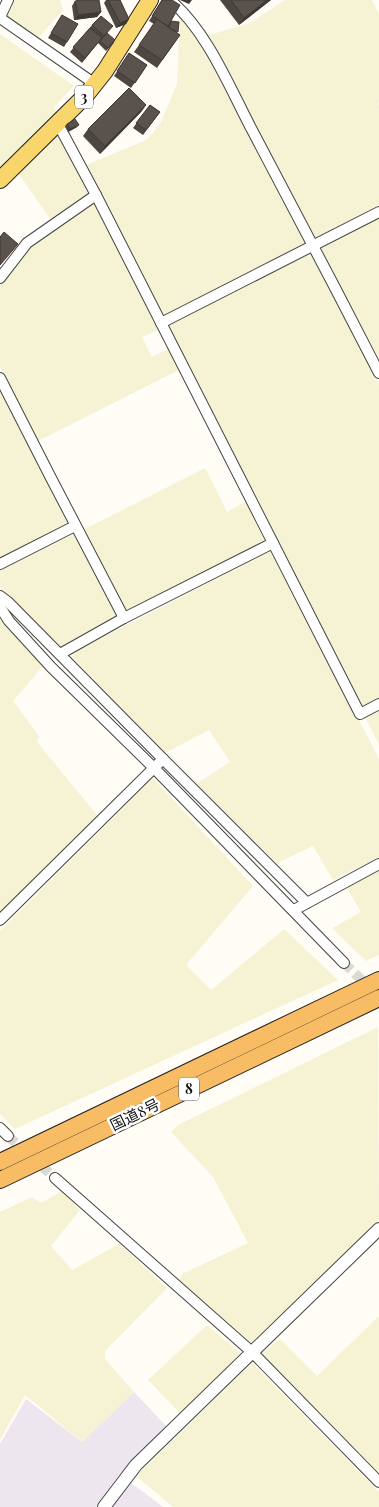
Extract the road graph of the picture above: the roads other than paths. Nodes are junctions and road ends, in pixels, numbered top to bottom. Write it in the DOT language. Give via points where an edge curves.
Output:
graph roads {
  1 [pos="8,0"];
  2 [pos="150,0"];
  3 [pos="170,0"];
  4 [pos="0,18"];
  5 [pos="95,84"];
  6 [pos="58,124"];
  7 [pos="0,180"];
  8 [pos="96,195"];
  9 [pos="379,212"];
  10 [pos="313,245"];
  11 [pos="0,278"];
  12 [pos="161,323"];
  13 [pos="379,374"];
  14 [pos="0,378"];
  15 [pos="75,526"];
  16 [pos="273,542"];
  17 [pos="0,564"];
  18 [pos="0,596"];
  19 [pos="0,607"];
  20 [pos="124,618"];
  21 [pos="60,654"];
  22 [pos="379,704"];
  23 [pos="163,759"];
  24 [pos="153,767"];
  25 [pos="379,864"];
  26 [pos="307,903"];
  27 [pos="294,910"];
  28 [pos="0,920"];
  29 [pos="344,963"];
  30 [pos="379,980"];
  31 [pos="379,998"];
  32 [pos="0,1128"];
  33 [pos="8,1136"];
  34 [pos="0,1162"];
  35 [pos="55,1178"];
  36 [pos="0,1180"];
  37 [pos="379,1230"];
  38 [pos="253,1353"];
  39 [pos="379,1482"];
  40 [pos="104,1507"];
  1 -- 4 [label="street"];
  2 -- 5 [label="main road, 3"];
  3 -- 10 [label="street" via="206,42"];
  4 -- 5 [label="street"];
  5 -- 6 [label="main road, 3"];
  6 -- 7 [label="main road, 3"];
  6 -- 8 [label="street"];
  8 -- 11 [label="street" via="27,243"];
  8 -- 12 [label="street"];
  9 -- 10 [label="street"];
  10 -- 12 [label="street"];
  10 -- 13 [label="street"];
  12 -- 16 [label="street"];
  14 -- 15 [label="street"];
  15 -- 17 [label="street"];
  15 -- 20 [label="street"];
  16 -- 20 [label="street"];
  16 -- 22 [label="street" via="360,714"];
  18 -- 21 [label="street"];
  19 -- 24 [label="street" via="8,621 45,660"];
  20 -- 21 [label="street"];
  21 -- 23 [label="street"];
  23 -- 24 [label="street"];
  23 -- 26 [label="street"];
  24 -- 27 [label="street"];
  24 -- 28 [label="street"];
  25 -- 26 [label="street"];
  26 -- 27 [label="street"];
  27 -- 29 [label="street"];
  30 -- 34 [label="highway, 国道8号 / 8"];
  31 -- 36 [label="highway, 国道8号 / 8"];
  32 -- 33 [label="street"];
  35 -- 38 [label="street"];
  37 -- 38 [label="street"];
  38 -- 39 [label="street"];
  38 -- 40 [label="street" via="136,1465"];
}
